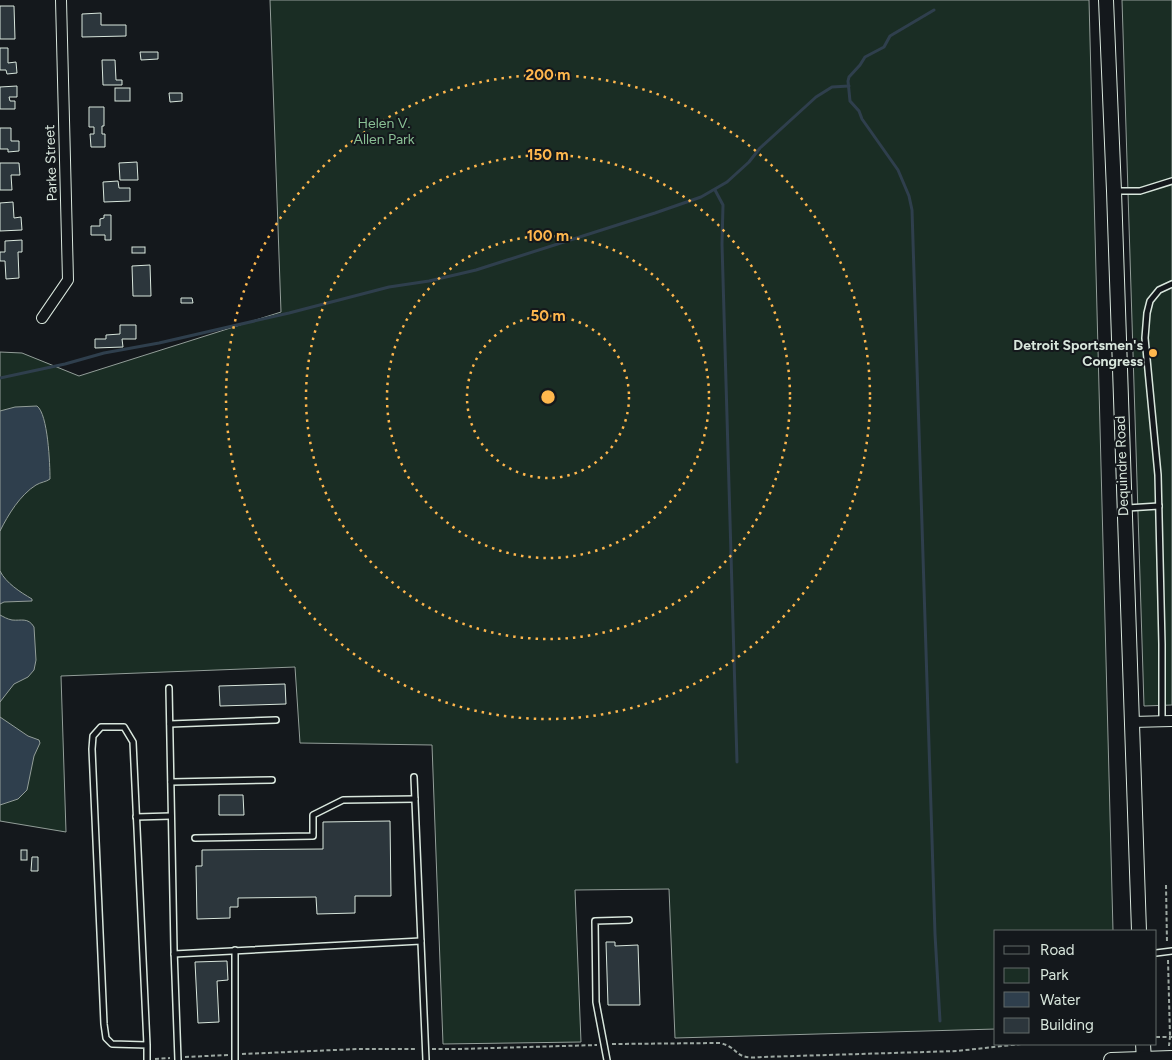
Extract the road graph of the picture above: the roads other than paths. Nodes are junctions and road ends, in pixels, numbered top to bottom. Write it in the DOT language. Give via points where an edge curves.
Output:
graph roads {
  1 [pos="61,0"];
  2 [pos="1106,0"];
  3 [pos="1172,181"];
  4 [pos="1114,192"];
  5 [pos="1172,284"];
  6 [pos="42,318"];
  7 [pos="1159,506"];
  8 [pos="1124,508"];
  9 [pos="169,688"];
  10 [pos="276,720"];
  11 [pos="1167,721"];
  12 [pos="1131,722"];
  13 [pos="170,724"];
  14 [pos="414,777"];
  15 [pos="272,780"];
  16 [pos="171,782"];
  17 [pos="415,799"];
  18 [pos="171,816"];
  19 [pos="136,817"];
  20 [pos="194,838"];
  21 [pos="629,920"];
  22 [pos="1139,930"];
  23 [pos="421,942"];
  24 [pos="235,950"];
  25 [pos="1170,951"];
  26 [pos="1157,953"];
  27 [pos="174,954"];
  28 [pos="147,1045"];
  29 [pos="1143,1045"];
  30 [pos="1172,1058"];
  31 [pos="1144,1059"];
  32 [pos="147,1060"];
  33 [pos="178,1060"];
  34 [pos="235,1060"];
  35 [pos="426,1060"];
  36 [pos="607,1060"];
  37 [pos="1111,1060"];
  1 -- 6 [label="street, Parke Street" via="68,280"];
  2 -- 4 [label="main road, Dequindre Road"];
  3 -- 4 [label="lane" via="1140,192"];
  4 -- 8 [label="main road, Dequindre Road"];
  5 -- 7 [label="lane" via="1159,290 1150,301 1146,326 1145,347"];
  7 -- 8 [label="lane"];
  7 -- 11 [label="lane"];
  8 -- 12 [label="main road, Dequindre Road"];
  9 -- 13 [label="lane"];
  10 -- 13 [label="lane"];
  11 -- 12 [label="street"];
  12 -- 22 [label="main road, Dequindre Road"];
  13 -- 16 [label="lane"];
  14 -- 17 [label="lane"];
  15 -- 16 [label="lane"];
  16 -- 18 [label="lane"];
  17 -- 20 [label="lane" via="343,800 313,815 313,836"];
  17 -- 23 [label="lane"];
  18 -- 19 [label="lane"];
  18 -- 27 [label="lane"];
  19 -- 28 [label="lane"];
  19 -- 28 [label="lane" via="133,742 124,727 101,727 93,736 92,748 106,1038 112,1044"];
  21 -- 36 [label="lane" via="595,921 596,1002"];
  23 -- 24 [label="lane"];
  23 -- 35 [label="lane"];
  24 -- 27 [label="lane"];
  24 -- 34 [label="lane"];
  25 -- 26 [label="lane"];
  27 -- 33 [label="lane"];
  28 -- 32 [label="lane"];
  29 -- 31 [label="main road"];
  30 -- 31 [label="main road"];
  31 -- 37 [label="main road"];
}
